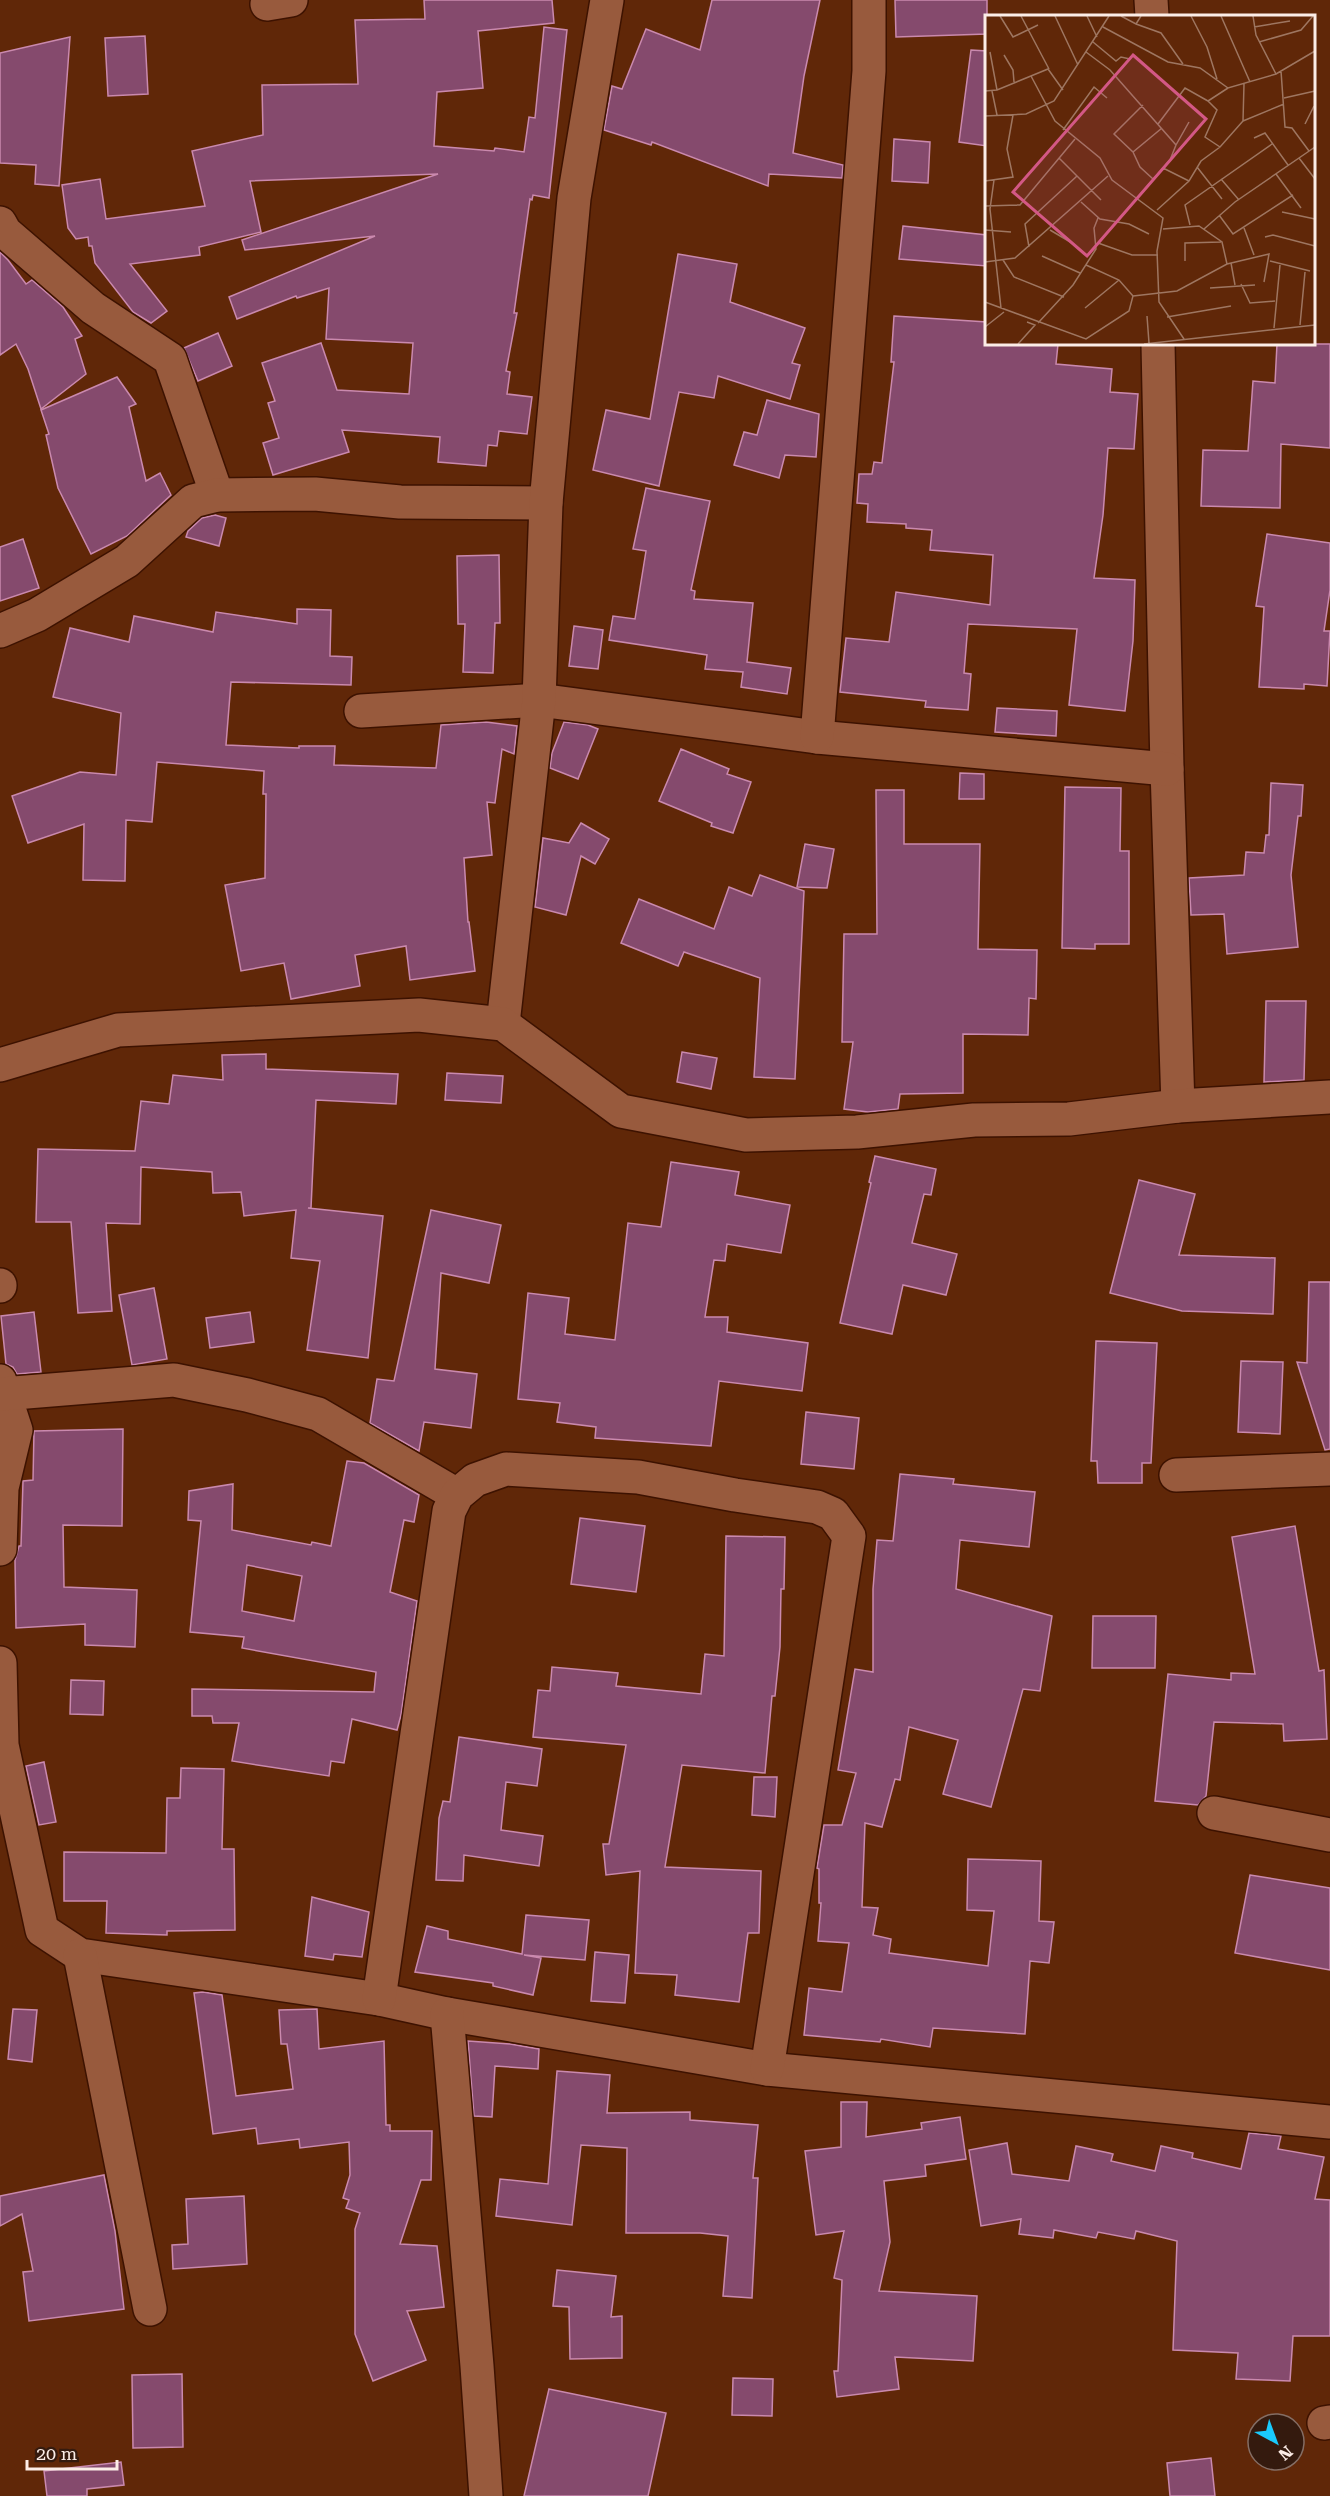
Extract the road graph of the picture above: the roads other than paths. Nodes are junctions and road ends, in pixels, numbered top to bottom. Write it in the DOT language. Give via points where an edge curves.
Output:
graph roads {
  1 [pos="607,0"];
  2 [pos="869,0"];
  3 [pos="1151,0"];
  4 [pos="1152,15"];
  5 [pos="2,230"];
  6 [pos="1158,345"];
  7 [pos="217,495"];
  8 [pos="546,503"];
  9 [pos="0,631"];
  10 [pos="539,700"];
  11 [pos="362,711"];
  12 [pos="817,737"];
  13 [pos="1167,770"];
  14 [pos="503,1024"];
  15 [pos="0,1069"];
  16 [pos="1330,1098"];
  17 [pos="1178,1106"];
  18 [pos="1,1388"];
  19 [pos="1330,1469"];
  20 [pos="1176,1475"];
  21 [pos="457,1495"];
  22 [pos="0,1549"];
  23 [pos="0,1663"];
  24 [pos="1214,1813"];
  25 [pos="1330,1835"];
  26 [pos="80,1955"];
  27 [pos="379,2000"];
  28 [pos="447,2014"];
  29 [pos="767,2069"];
  30 [pos="1330,2122"];
  31 [pos="150,2308"];
  32 [pos="486,2496"];
  1 -- 8 [label="street" via="574,198"];
  2 -- 12 [label="street" via="869,71"];
  3 -- 4 [label="street"];
  5 -- 7 [label="street" via="93,308 170,358"];
  6 -- 13 [label="street"];
  7 -- 8 [label="street" via="315,494 400,502"];
  7 -- 9 [label="street" via="193,501 127,561 37,615"];
  8 -- 10 [label="street"];
  10 -- 11 [label="street"];
  10 -- 12 [label="street"];
  10 -- 14 [label="street"];
  12 -- 13 [label="street"];
  13 -- 17 [label="street"];
  14 -- 15 [label="street" via="419,1014 118,1030"];
  14 -- 17 [label="street" via="621,1111 746,1135 857,1132 974,1120 1069,1119"];
  16 -- 17 [label="street"];
  18 -- 21 [label="street" via="174,1380 247,1395 318,1414"];
  18 -- 22 [label="street" via="16,1430 2,1488"];
  19 -- 20 [label="street"];
  21 -- 27 [label="street" via="449,1511"];
  21 -- 29 [label="street" via="475,1480 506,1469 638,1477 817,1507 833,1514 849,1536"];
  23 -- 26 [label="street" via="2,1745 42,1930"];
  24 -- 25 [label="street"];
  26 -- 27 [label="street"];
  26 -- 31 [label="street"];
  27 -- 28 [label="street"];
  28 -- 29 [label="street"];
  28 -- 32 [label="street"];
  29 -- 30 [label="street"];
}
